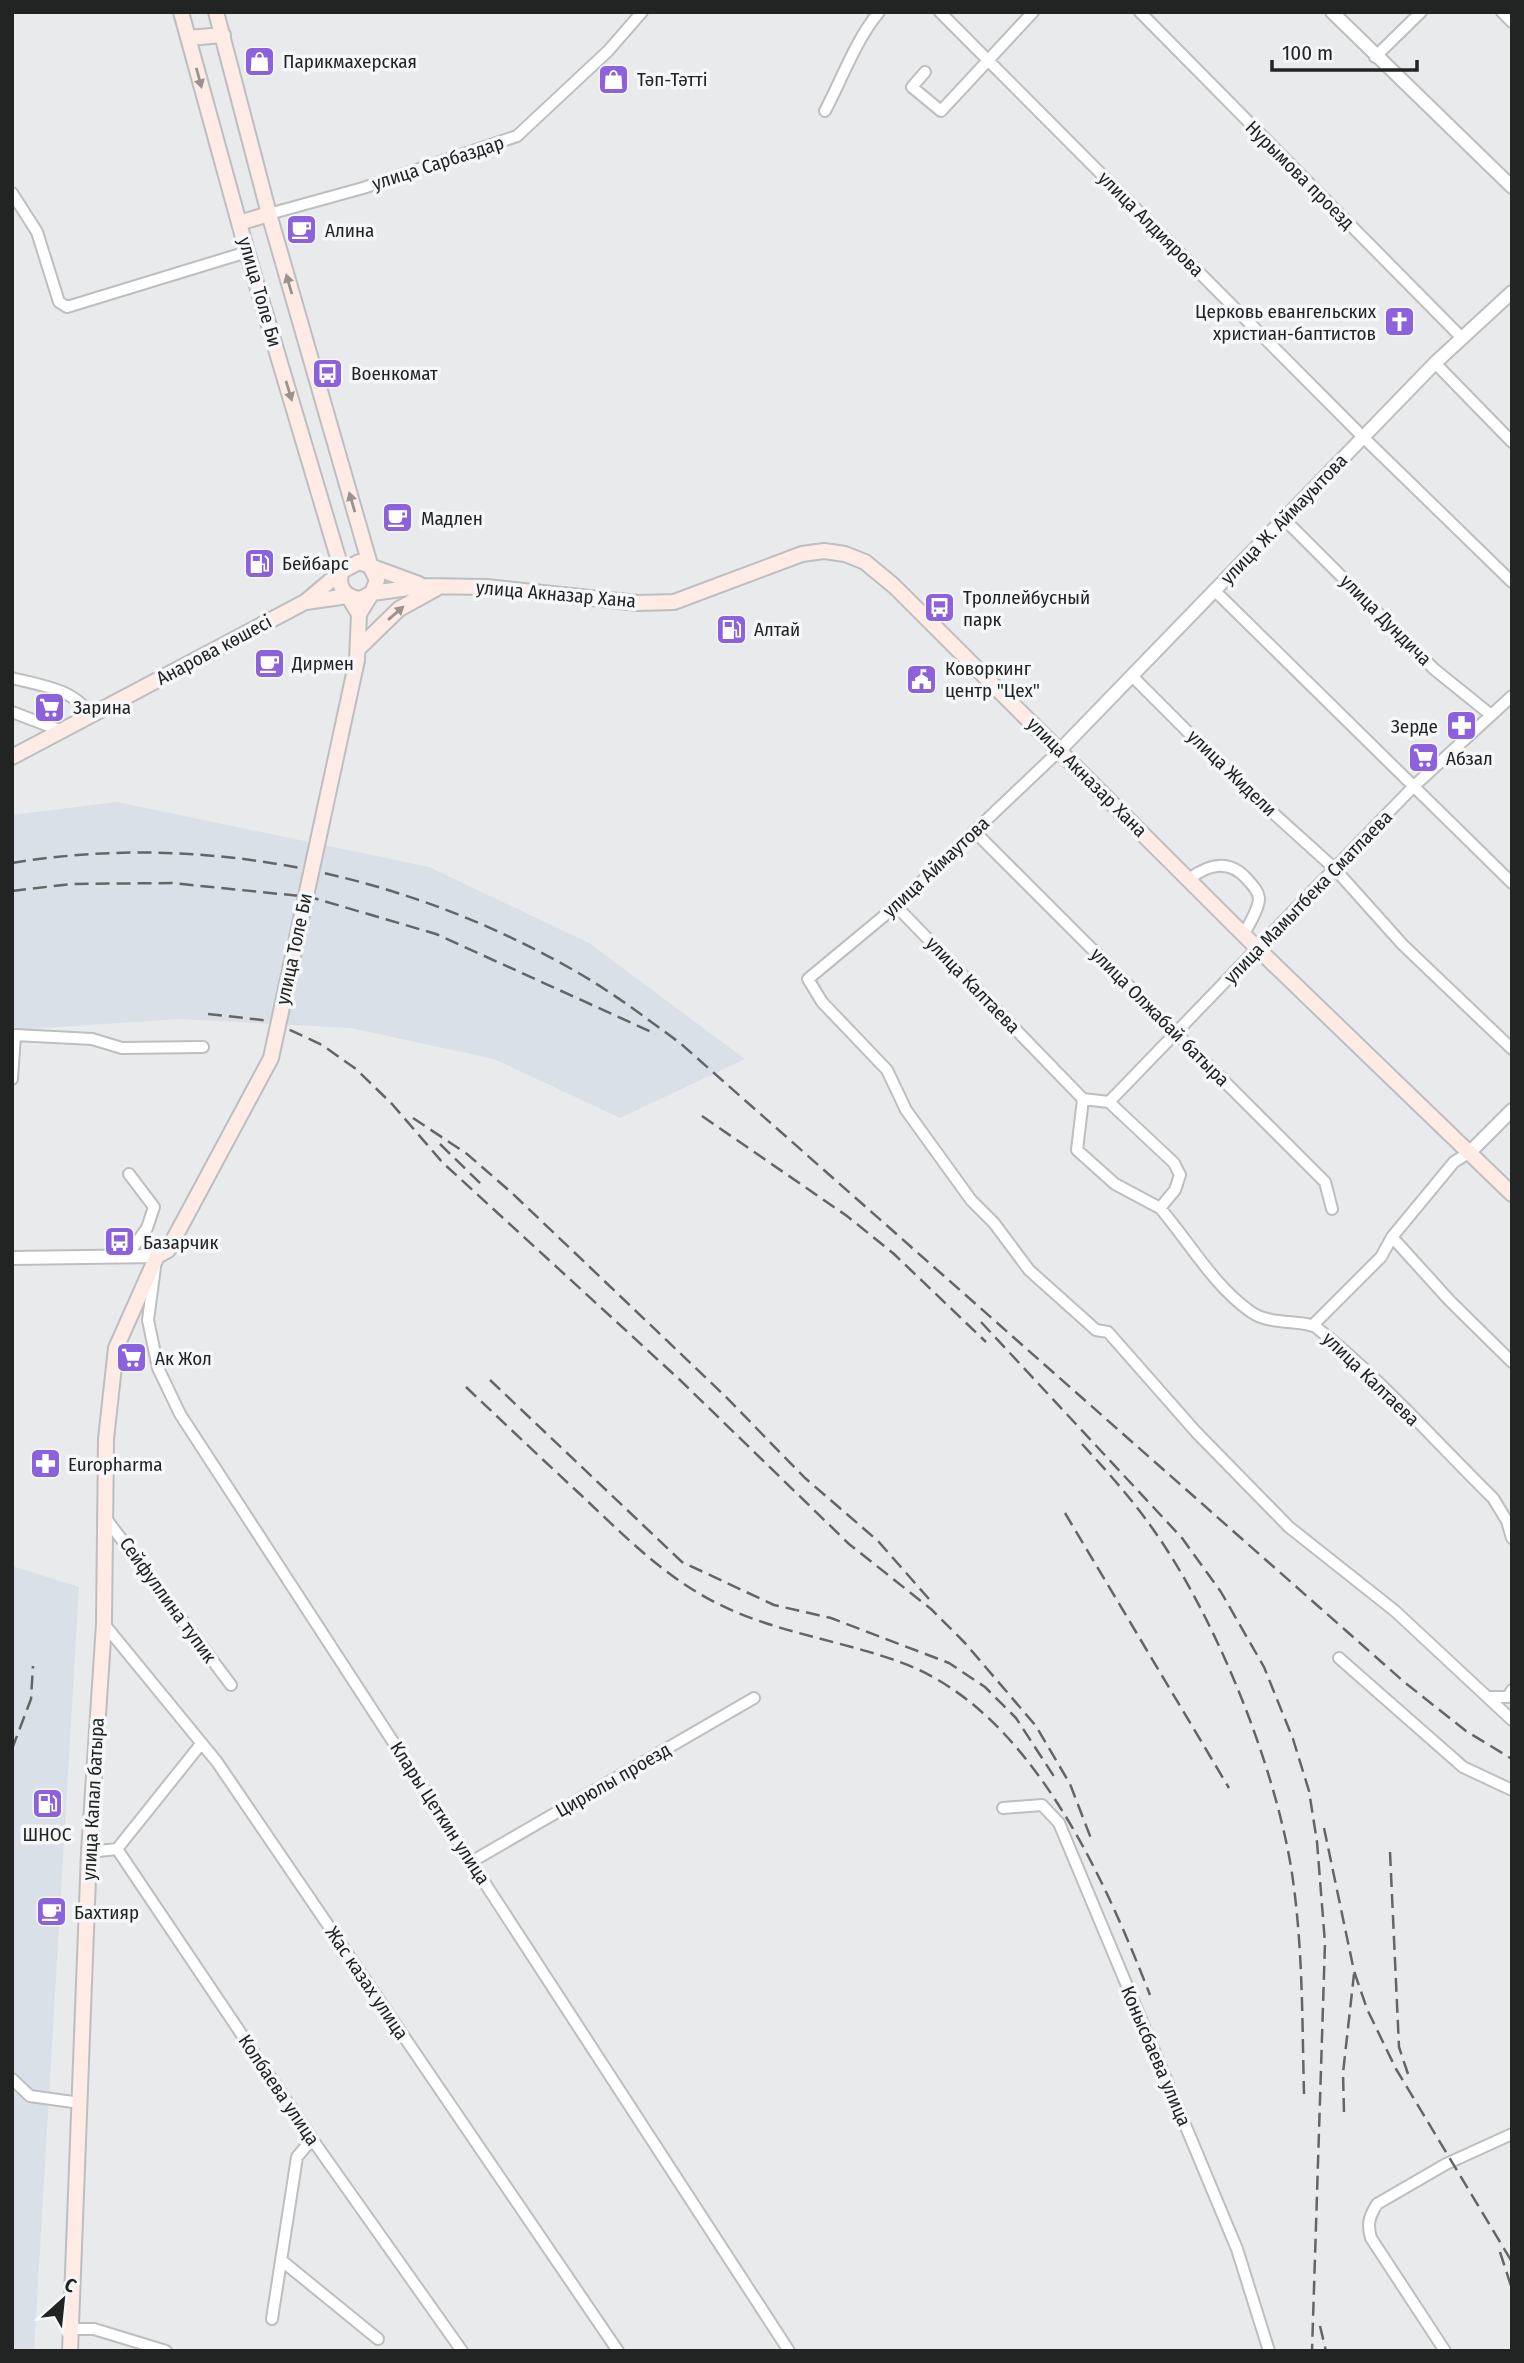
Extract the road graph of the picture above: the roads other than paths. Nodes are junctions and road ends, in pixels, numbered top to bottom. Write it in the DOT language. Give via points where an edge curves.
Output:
graph roads {
  1 [pos="181,12"];
  2 [pos="216,12"];
  3 [pos="642,12"];
  4 [pos="880,12"];
  5 [pos="940,12"];
  6 [pos="1033,12"];
  7 [pos="1140,12"];
  8 [pos="1332,12"];
  9 [pos="1421,12"];
  10 [pos="1502,12"];
  11 [pos="1512,22"];
  12 [pos="223,35"];
  13 [pos="188,38"];
  14 [pos="1375,57"];
  15 [pos="987,58"];
  16 [pos="925,72"];
  17 [pos="825,111"];
  18 [pos="1512,187"];
  19 [pos="12,193"];
  20 [pos="269,214"];
  21 [pos="239,223"];
  22 [pos="247,252"];
  23 [pos="1512,292"];
  24 [pos="1461,337"];
  25 [pos="1435,363"];
  26 [pos="1363,437"];
  27 [pos="1512,442"];
  28 [pos="1285,520"];
  29 [pos="371,568"];
  30 [pos="342,571"];
  31 [pos="1512,582"];
  32 [pos="424,586"];
  33 [pos="441,586"];
  34 [pos="1214,590"];
  35 [pos="372,593"];
  36 [pos="348,596"];
  37 [pos="305,602"];
  38 [pos="359,614"];
  39 [pos="357,655"];
  40 [pos="1132,676"];
  41 [pos="12,678"];
  42 [pos="1512,696"];
  43 [pos="12,712"];
  44 [pos="90,716"];
  45 [pos="1490,716"];
  46 [pos="62,731"];
  47 [pos="1060,750"];
  48 [pos="12,757"];
  49 [pos="1413,787"];
  50 [pos="974,831"];
  51 [pos="1334,868"];
  52 [pos="1189,879"];
  53 [pos="1512,883"];
  54 [pos="896,906"];
  55 [pos="1244,934"];
  56 [pos="1258,949"];
  57 [pos="1176,1033"];
  58 [pos="203,1047"];
  59 [pos="1512,1049"];
  60 [pos="12,1079"];
  61 [pos="1083,1099"];
  62 [pos="1109,1102"];
  63 [pos="1512,1110"];
  64 [pos="1470,1152"];
  65 [pos="129,1174"];
  66 [pos="1512,1194"];
  67 [pos="1160,1208"];
  68 [pos="1332,1209"];
  69 [pos="1392,1237"];
  70 [pos="163,1253"];
  71 [pos="127,1256"];
  72 [pos="12,1258"];
  73 [pos="1313,1325"];
  74 [pos="1512,1362"];
  75 [pos="104,1516"];
  76 [pos="1512,1538"];
  77 [pos="104,1625"];
  78 [pos="1339,1658"];
  79 [pos="231,1685"];
  80 [pos="1512,1690"];
  81 [pos="1488,1697"];
  82 [pos="754,1698"];
  83 [pos="1512,1720"];
  84 [pos="201,1744"];
  85 [pos="1512,1790"];
  86 [pos="1003,1808"];
  87 [pos="117,1849"];
  88 [pos="89,1852"];
  89 [pos="471,1862"];
  90 [pos="12,2079"];
  91 [pos="80,2103"];
  92 [pos="1512,2134"];
  93 [pos="312,2139"];
  94 [pos="281,2260"];
  95 [pos="272,2319"];
  96 [pos="71,2329"];
  97 [pos="378,2339"];
  98 [pos="71,2351"];
  99 [pos="166,2351"];
  100 [pos="462,2351"];
  101 [pos="618,2351"];
  102 [pos="789,2351"];
  103 [pos="1269,2351"];
  104 [pos="1445,2351"];
  1 -- 13 [label="main road, улица Толе Би"];
  2 -- 12 [label="main road, улица Толе Би"];
  3 -- 20 [label="street, улица Сарбаздар" via="608,51 517,136"];
  4 -- 17 [label="street" via="859,36"];
  5 -- 15 [label="street, улица Алдиярова"];
  6 -- 15 [label="street"];
  7 -- 24 [label="street, Нурымова проезд"];
  8 -- 14 [label="street"];
  9 -- 14 [label="street"];
  10 -- 11 [label="street"];
  12 -- 13 [label="main road"];
  12 -- 20 [label="main road, улица Толе Би"];
  13 -- 21 [label="main road, улица Толе Би, one-way"];
  14 -- 18 [label="street"];
  15 -- 16 [label="street" via="941,111 912,88"];
  15 -- 26 [label="street, улица Алдиярова"];
  19 -- 22 [label="street" via="37,232 59,302 67,307"];
  20 -- 21 [label="main road"];
  29 -- 20 [label="main road, улица Толе Би, one-way"];
  21 -- 22 [label="main road, улица Толе Би"];
  22 -- 30 [label="main road, улица Толе Би, one-way"];
  23 -- 24 [label="street, улица Ж. Аймауытова"];
  24 -- 25 [label="street, улица Ж. Аймауытова"];
  25 -- 26 [label="street, улица Ж. Аймауытова"];
  25 -- 27 [label="street"];
  26 -- 28 [label="street, улица Ж. Аймауытова"];
  26 -- 31 [label="street, улица Алдиярова"];
  28 -- 34 [label="street, улица Ж. Аймауытова"];
  28 -- 45 [label="street, улица Дундича" via="1434,669"];
  29 -- 30 [label="main road" via="359,562"];
  29 -- 32 [label="main road, улица Акназар Хана"];
  29 -- 35 [label="main road" via="377,580"];
  30 -- 36 [label="main road" via="340,583"];
  30 -- 37 [label="main road"];
  32 -- 33 [label="main road, улица Акназар Хана"];
  32 -- 35 [label="main road, улица Акназар Хана"];
  39 -- 33 [label="main road, one-way" via="399,609"];
  33 -- 47 [label="main road, улица Акназар Хана" via="674,602 803,554 845,554 864,562 894,586"];
  34 -- 40 [label="street, улица Ж. Аймауытова"];
  34 -- 49 [label="street"];
  35 -- 36 [label="main road" via="360,599"];
  35 -- 38 [label="main road"];
  36 -- 37 [label="main road"];
  36 -- 38 [label="main road"];
  37 -- 44 [label="main road, Анарова көшесі"];
  38 -- 39 [label="main road, улица Толе Би"];
  39 -- 70 [label="main road, улица Толе Би, bridge" via="271,1058"];
  40 -- 47 [label="street, улица Ж. Аймауытова"];
  40 -- 51 [label="street, улица Жидели" via="1230,774"];
  41 -- 44 [label="street" via="66,694 85,705"];
  42 -- 45 [label="street, улица Мамытбека Сматлаева"];
  43 -- 46 [label="street"];
  44 -- 46 [label="main road, Анарова көшесі"];
  45 -- 49 [label="street, улица Мамытбека Сматлаева"];
  46 -- 48 [label="main road, Анарова көшесі"];
  47 -- 50 [label="street, улица Аймаутова"];
  47 -- 52 [label="main road, улица Акназар Хана"];
  49 -- 51 [label="street, улица Мамытбека Сматлаева"];
  49 -- 53 [label="street"];
  50 -- 54 [label="street, улица Аймаутова"];
  50 -- 57 [label="street, улица Олжабай батыра"];
  51 -- 56 [label="street, улица Мамытбека Сматлаева"];
  51 -- 59 [label="street, улица Жидели" via="1403,945"];
  52 -- 55 [label="main road, улица Акназар Хана"];
  52 -- 55 [label="street" via="1213,866 1239,870 1259,898"];
  54 -- 61 [label="street, улица Калтаева"];
  54 -- 81 [label="street, улица Аймаутова" via="808,979 822,1002 887,1070 906,1110 1029,1270 1097,1330 1108,1332 1196,1432 1289,1527 1395,1611"];
  55 -- 56 [label="main road, улица Акназар Хана"];
  56 -- 57 [label="street, улица Мамытбека Сматлаева"];
  56 -- 64 [label="main road, улица Акназар Хана"];
  57 -- 62 [label="street, улица Мамытбека Сматлаева"];
  57 -- 68 [label="street, улица Олжабай батыра" via="1325,1182"];
  58 -- 60 [label="street" via="122,1048 92,1039 15,1035"];
  61 -- 62 [label="street"];
  61 -- 67 [label="street" via="1077,1150 1115,1184"];
  62 -- 67 [label="street" via="1174,1163 1180,1175"];
  63 -- 64 [label="street"];
  64 -- 66 [label="main road, улица Акназар Хана"];
  64 -- 69 [label="street" via="1454,1162"];
  65 -- 71 [label="street" via="154,1207 147,1228"];
  67 -- 73 [label="street, улица Калтаева" via="1213,1275 1252,1312 1273,1322"];
  69 -- 73 [label="street" via="1381,1257"];
  69 -- 74 [label="street"];
  70 -- 71 [label="street"];
  70 -- 75 [label="main road, улица Капал батыра" via="116,1348"];
  70 -- 89 [label="street, Клары Цеткин улица" via="148,1320 158,1368 180,1414"];
  71 -- 72 [label="street"];
  73 -- 76 [label="street, улица Калтаева" via="1493,1498"];
  75 -- 77 [label="main road, улица Капал батыра"];
  75 -- 79 [label="street, Сейфуллина тупик"];
  77 -- 84 [label="street, Жас казах улица"];
  77 -- 88 [label="main road, улица Капал батыра"];
  78 -- 85 [label="street" via="1463,1767"];
  80 -- 81 [label="street" via="1508,1697"];
  81 -- 83 [label="street"];
  82 -- 89 [label="street, Цирюлы проезд"];
  84 -- 87 [label="street"];
  84 -- 101 [label="street, Жас казах улица"];
  86 -- 103 [label="street, Конысбаева улица" via="1042,1805 1059,1823 1237,2249"];
  87 -- 88 [label="street"];
  87 -- 93 [label="street, Колбаева улица"];
  88 -- 91 [label="main road, улица Капал батыра"];
  89 -- 102 [label="street, Клары Цеткин улица"];
  90 -- 91 [label="street" via="30,2096"];
  91 -- 96 [label="main road, улица Капал батыра"];
  92 -- 104 [label="street" via="1446,2164 1377,2204 1370,2216 1371,2238"];
  93 -- 94 [label="street" via="296,2157"];
  93 -- 100 [label="street, Колбаева улица"];
  94 -- 95 [label="street"];
  94 -- 97 [label="street"];
  96 -- 98 [label="main road, улица Капал батыра"];
  96 -- 99 [label="street" via="93,2329"];
}
